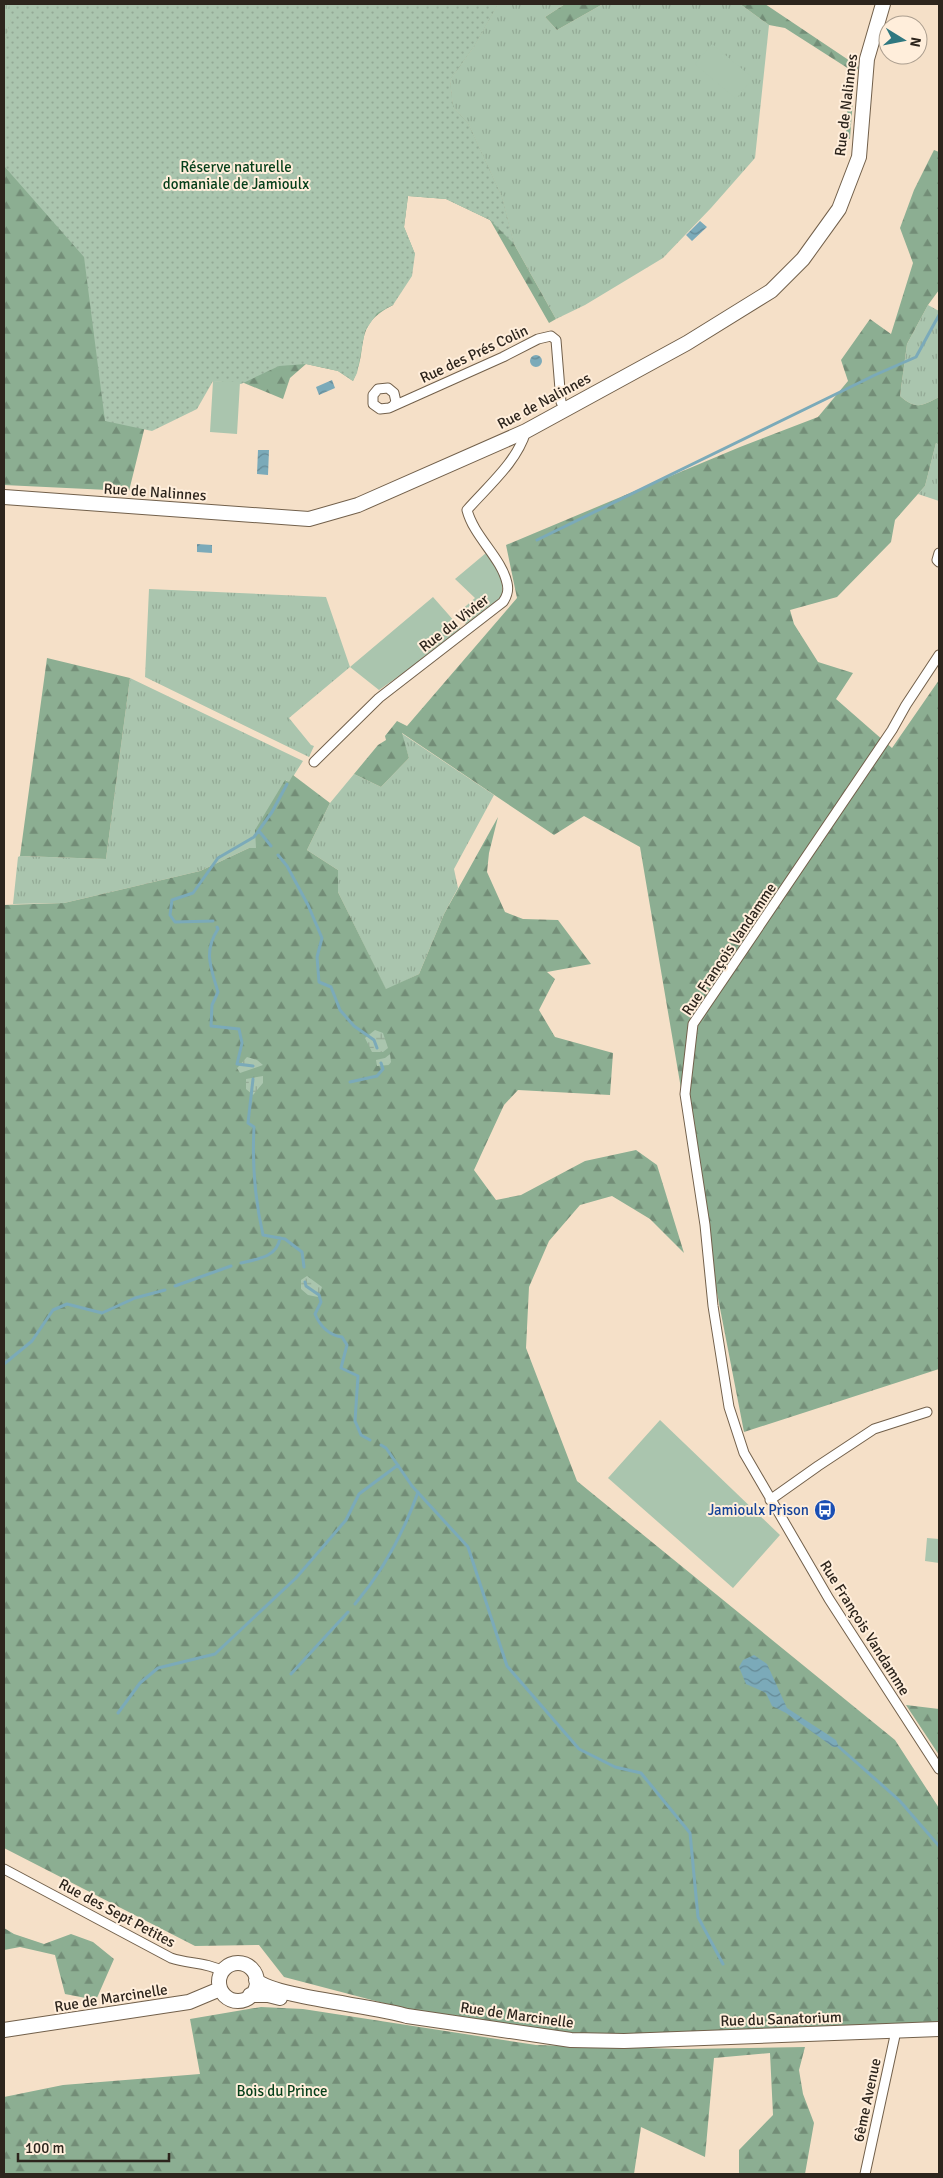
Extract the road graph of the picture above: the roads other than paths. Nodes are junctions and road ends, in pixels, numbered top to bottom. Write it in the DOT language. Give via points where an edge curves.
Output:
graph roads {
  1 [pos="883,4"];
  2 [pos="394,406"];
  3 [pos="565,409"];
  4 [pos="526,431"];
  5 [pos="4,497"];
  6 [pos="939,553"];
  7 [pos="939,562"];
  8 [pos="939,655"];
  9 [pos="314,762"];
  10 [pos="927,1412"];
  11 [pos="770,1500"];
  12 [pos="939,1769"];
  13 [pos="4,1869"];
  14 [pos="222,1971"];
  15 [pos="256,1980"];
  16 [pos="220,1989"];
  17 [pos="250,1995"];
  18 [pos="407,2016"];
  19 [pos="939,2029"];
  20 [pos="4,2030"];
  21 [pos="896,2031"];
  22 [pos="624,2041"];
  23 [pos="865,2174"];
  1 -- 3 [label="street, Rue de Nalinnes" via="867,59 859,157 839,209 804,259 771,291 687,343"];
  2 -- 3 [label="street, Rue des Prés Colin" via="538,339 551,336 556,340 560,402"];
  3 -- 4 [label="street, Rue de Nalinnes"];
  4 -- 5 [label="street, Rue de Nalinnes" via="358,505 309,519"];
  4 -- 9 [label="street, Rue du Vivier" via="522,444 510,461 467,510 470,522 507,582 507,595 503,602 379,698"];
  6 -- 7 [label="street" via="936,560"];
  8 -- 11 [label="street, Rue François Vandamme" via="694,1024 684,1094 729,1407 744,1453"];
  10 -- 11 [label="street" via="874,1429"];
  11 -- 12 [label="street, Rue François Vandamme"];
  13 -- 14 [label="street, Rue des Sept Petites" via="172,1958 209,1965"];
  14 -- 15 [label="street, Rue de Marcinelle" via="229,1965 241,1963 251,1969"];
  14 -- 16 [label="street"];
  15 -- 17 [label="street"];
  15 -- 18 [label="street, Rue de Marcinelle" via="290,1993"];
  16 -- 17 [label="street, Rue de Marcinelle" via="234,2000"];
  16 -- 20 [label="street, Rue de Marcinelle" via="189,2002"];
  17 -- 18 [label="street, Rue de Marcinelle" via="386,2016"];
  18 -- 22 [label="street, Rue de Marcinelle" via="565,2039"];
  19 -- 21 [label="street, Rue du Sanatorium"];
  21 -- 22 [label="street, Rue du Sanatorium"];
  21 -- 23 [label="street, 6ème Avenue"];
}
